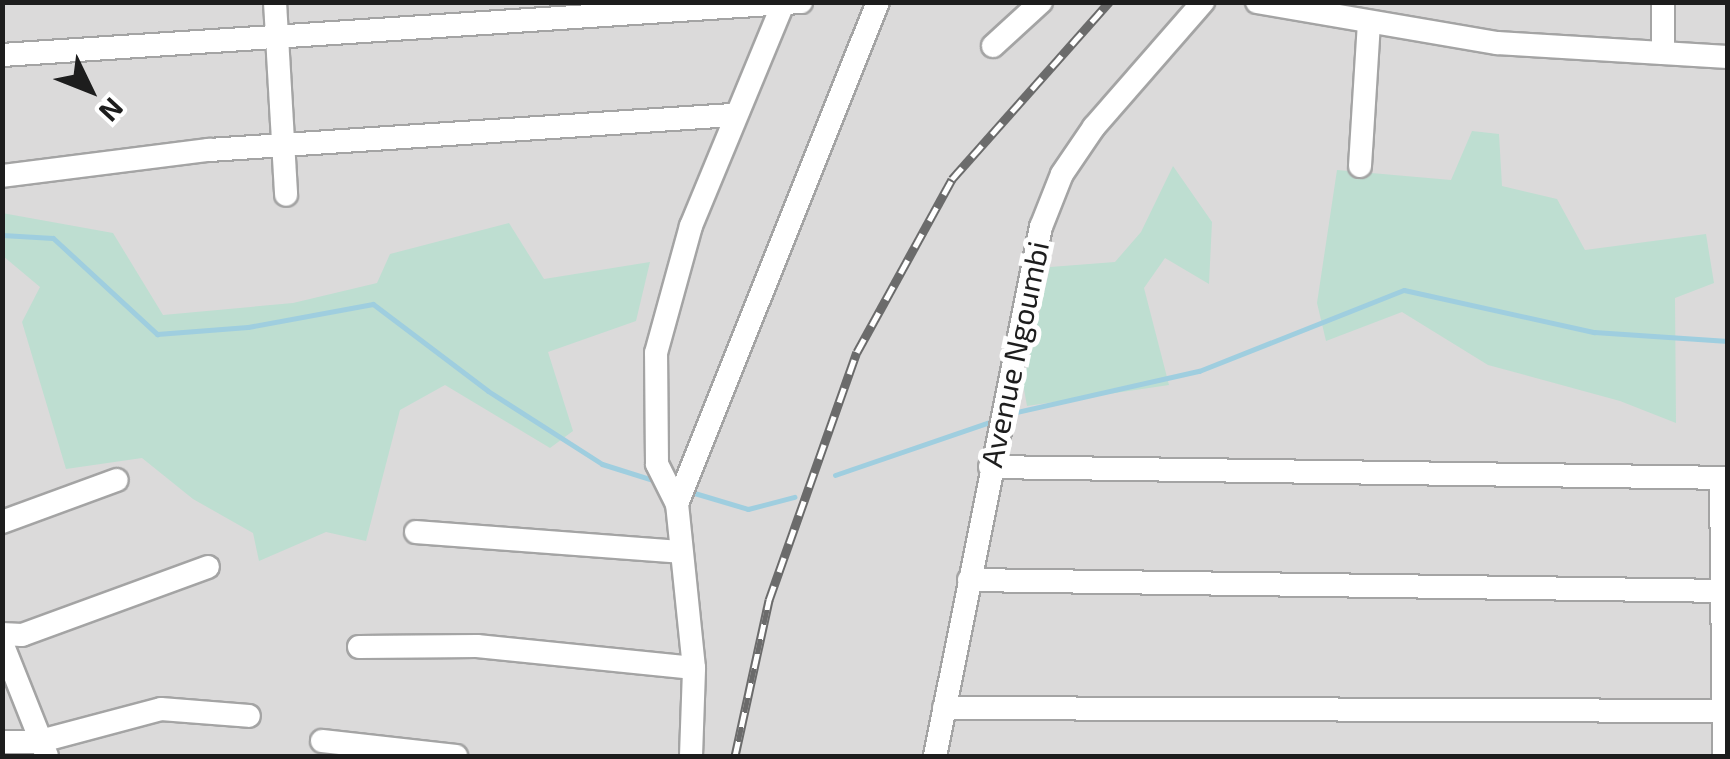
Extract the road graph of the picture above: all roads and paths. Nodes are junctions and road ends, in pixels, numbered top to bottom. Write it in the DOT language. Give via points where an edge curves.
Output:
graph roads {
  1 [pos="275,2"];
  2 [pos="878,2"];
  3 [pos="1041,2"];
  4 [pos="1204,2"];
  5 [pos="1257,2"];
  6 [pos="1663,2"];
  7 [pos="792,3"];
  8 [pos="610,7"];
  9 [pos="1368,24"];
  10 [pos="277,33"];
  11 [pos="993,46"];
  12 [pos="1663,54"];
  13 [pos="2,55"];
  14 [pos="1728,57"];
  15 [pos="732,116"];
  16 [pos="283,146"];
  17 [pos="1360,166"];
  18 [pos="2,176"];
  19 [pos="286,195"];
  20 [pos="990,468"];
  21 [pos="1724,478"];
  22 [pos="116,480"];
  23 [pos="677,504"];
  24 [pos="2,522"];
  25 [pos="416,532"];
  26 [pos="679,552"];
  27 [pos="208,567"];
  28 [pos="969,580"];
  29 [pos="1725,591"];
  30 [pos="2,634"];
  31 [pos="2,643"];
  32 [pos="360,647"];
  33 [pos="694,668"];
  34 [pos="944,708"];
  35 [pos="1725,711"];
  36 [pos="250,716"];
  37 [pos="322,741"];
  38 [pos="2,742"];
  39 [pos="42,749"];
  40 [pos="456,756"];
  41 [pos="691,756"];
  42 [pos="935,756"];
  43 [pos="1724,756"];
  1 -- 10 [label="street"];
  2 -- 23 [label="street"];
  3 -- 11 [label="street"];
  4 -- 20 [label="street, Avenue Ngoumbi" via="1164,40 1062,174 1041,226"];
  5 -- 9 [label="street"];
  6 -- 12 [label="street"];
  7 -- 8 [label="street"];
  7 -- 15 [label="street"];
  8 -- 10 [label="street"];
  9 -- 12 [label="street" via="1497,43"];
  9 -- 17 [label="street"];
  10 -- 13 [label="street"];
  10 -- 16 [label="street"];
  12 -- 14 [label="street"];
  15 -- 16 [label="street"];
  15 -- 23 [label="street" via="690,226 656,353 658,464"];
  16 -- 18 [label="street"];
  16 -- 19 [label="street"];
  20 -- 21 [label="street"];
  20 -- 28 [label="street, Avenue Ngoumbi"];
  21 -- 29 [label="street"];
  22 -- 24 [label="street"];
  23 -- 26 [label="street"];
  25 -- 26 [label="street"];
  26 -- 33 [label="street"];
  27 -- 30 [label="street" via="22,635"];
  28 -- 29 [label="street"];
  28 -- 34 [label="street, Avenue Ngoumbi"];
  29 -- 35 [label="street"];
  31 -- 39 [label="street"];
  32 -- 33 [label="street" via="477,646"];
  33 -- 41 [label="street"];
  34 -- 35 [label="street"];
  34 -- 42 [label="street, Avenue Ngoumbi"];
  35 -- 43 [label="street"];
  36 -- 39 [label="street" via="162,709"];
  37 -- 40 [label="street"];
  38 -- 39 [label="street"];
}
